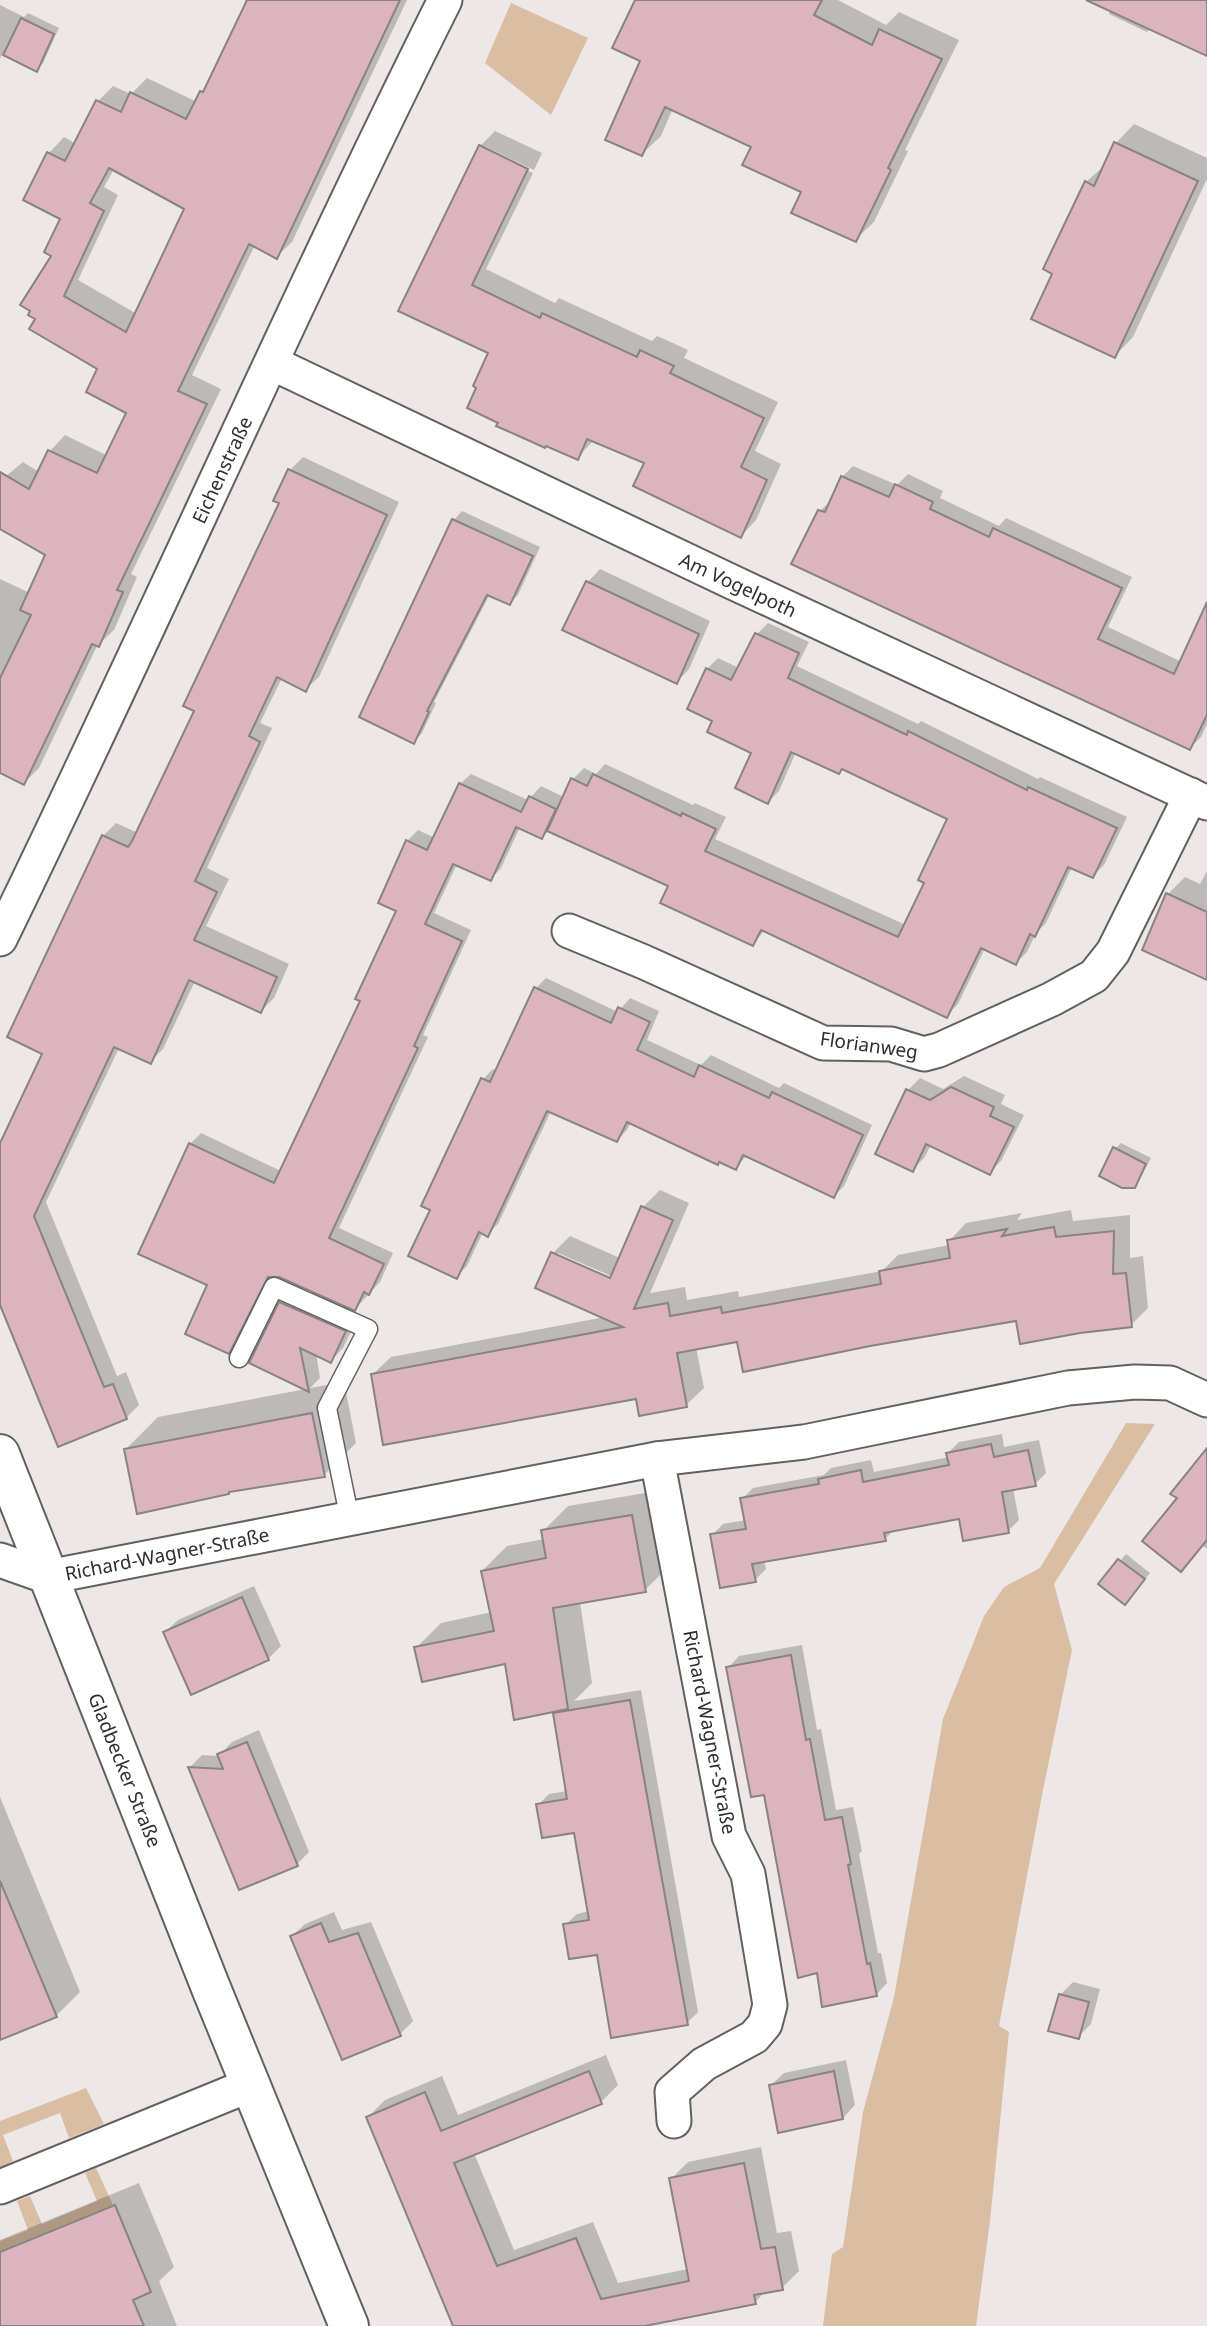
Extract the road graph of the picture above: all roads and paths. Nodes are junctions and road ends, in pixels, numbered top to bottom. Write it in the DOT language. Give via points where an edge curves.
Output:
graph roads {
  1 [pos="445,0"];
  2 [pos="271,363"];
  3 [pos="1199,799"];
  4 [pos="569,931"];
  5 [pos="0,939"];
  6 [pos="239,1358"];
  7 [pos="1207,1400"];
  8 [pos="0,1454"];
  9 [pos="657,1460"];
  10 [pos="350,1520"];
  11 [pos="0,1560"];
  12 [pos="48,1577"];
  13 [pos="250,2085"];
  14 [pos="674,2121"];
  15 [pos="0,2187"];
  16 [pos="349,2326"];
  1 -- 2 [label="street, Eichenstraße"];
  2 -- 3 [label="street, Am Vogelpoth"];
  2 -- 5 [label="street, Eichenstraße"];
  3 -- 4 [label="street, Florianweg" via="1113,952 1094,976 924,1054 891,1044 823,1043"];
  6 -- 10 [label="lane" via="274,1287 368,1329 327,1408"];
  7 -- 9 [label="street, Richard-Wagner-Straße" via="1170,1383 1068,1388 804,1442"];
  8 -- 12 [label="main road, Gladbecker Straße"];
  9 -- 10 [label="street, Richard-Wagner-Straße"];
  9 -- 14 [label="street, Richard-Wagner-Straße" via="729,1836 748,1874 770,2005 765,2024 754,2037 704,2064 672,2092"];
  10 -- 12 [label="street, Richard-Wagner-Straße"];
  11 -- 12 [label="street"];
  12 -- 13 [label="main road, Gladbecker Straße"];
  13 -- 15 [label="street"];
  13 -- 16 [label="main road, Gladbecker Straße"];
}
